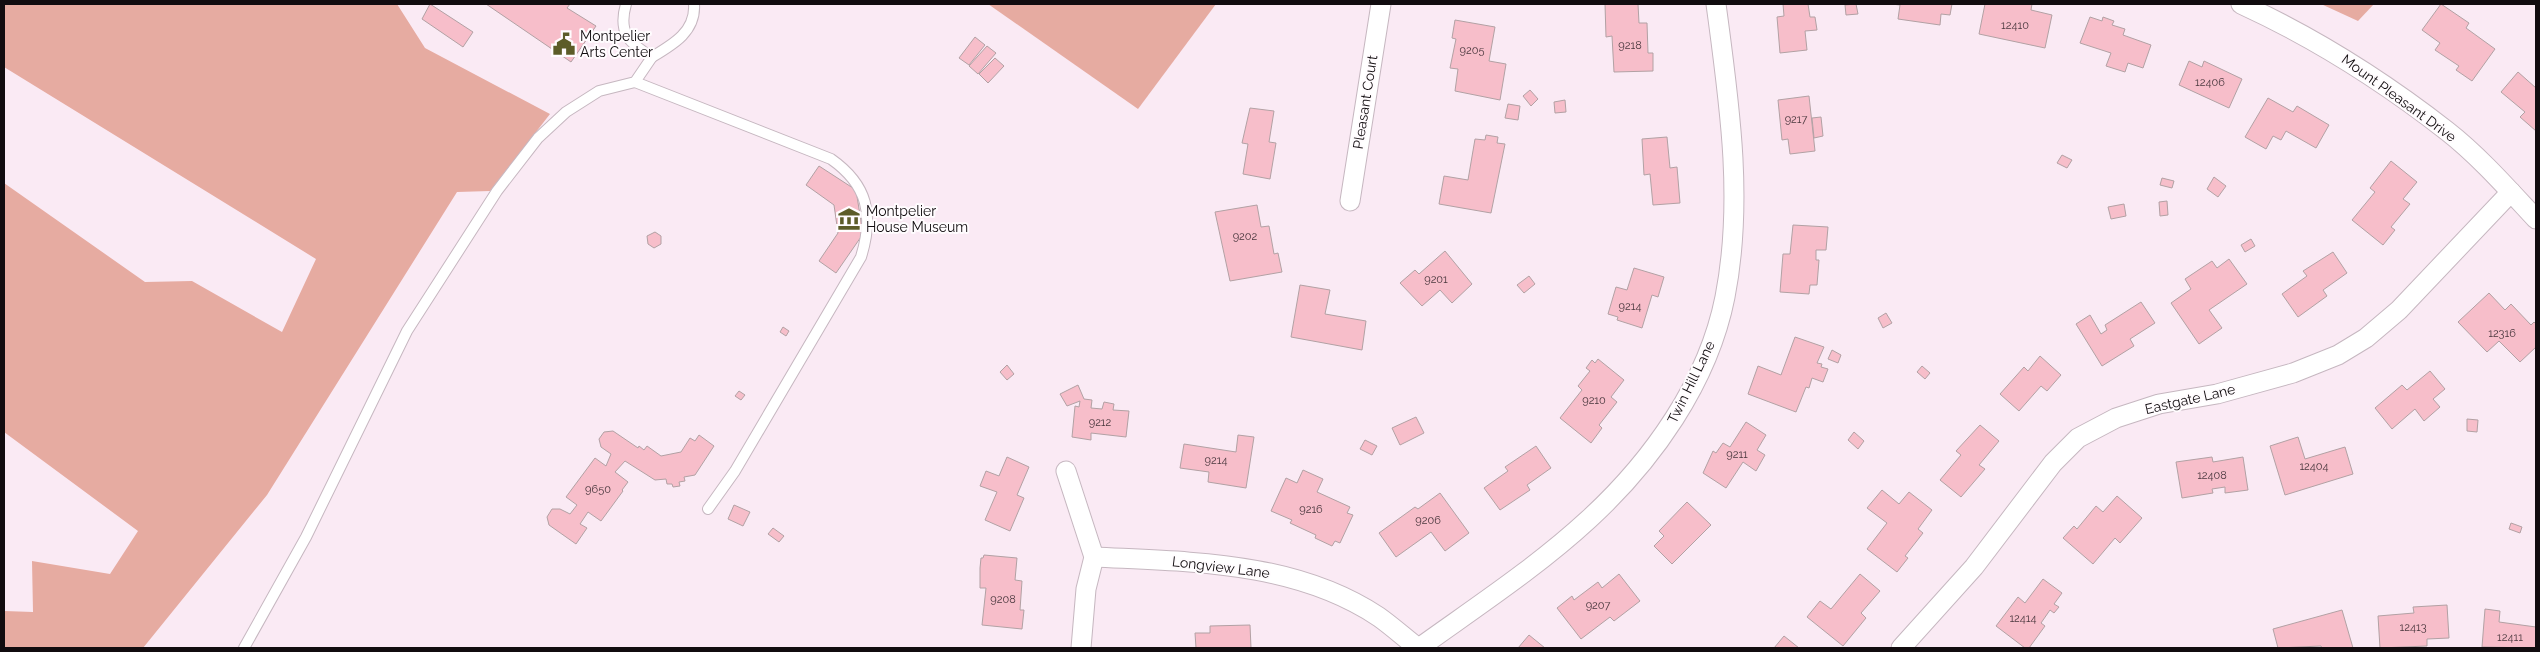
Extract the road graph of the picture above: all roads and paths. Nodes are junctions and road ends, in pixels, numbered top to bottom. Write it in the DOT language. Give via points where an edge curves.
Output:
graph roads {
  1 [pos="626,4"];
  2 [pos="694,4"];
  3 [pos="1381,4"];
  4 [pos="1716,4"];
  5 [pos="2242,4"];
  6 [pos="652,56"];
  7 [pos="635,82"];
  8 [pos="2511,192"];
  9 [pos="1350,201"];
  10 [pos="2536,219"];
  11 [pos="1066,472"];
  12 [pos="708,509"];
  13 [pos="1094,557"];
  14 [pos="244,648"];
  15 [pos="1081,648"];
  16 [pos="1418,648"];
  17 [pos="1901,648"];
  1 -- 6 [label="lane" via="622,18 629,41"];
  2 -- 6 [label="lane" via="695,18 684,34"];
  3 -- 9 [label="street, Pleasant Court"];
  4 -- 16 [label="street, Twin Hill Lane" via="1730,108 1734,182 1732,245 1725,298 1704,363 1667,430 1616,493 1526,571"];
  5 -- 8 [label="street, Mount Pleasant Drive" via="2337,54 2387,87 2449,132"];
  6 -- 7 [label="lane"];
  7 -- 12 [label="lane" via="831,159 854,179 868,209 868,228 861,257 735,471"];
  7 -- 14 [label="lane" via="599,91 566,112 538,138 497,191 407,331 306,537"];
  8 -- 10 [label="street, Mount Pleasant Drive"];
  8 -- 17 [label="street, Eastgate Lane" via="2399,310 2366,338 2338,355 2293,373 2217,394 2159,404 2116,418 2078,438 2053,463 1974,567"];
  11 -- 13 [label="street"];
  13 -- 15 [label="street" via="1086,589"];
  13 -- 16 [label="street, Longview Lane" via="1201,563 1286,576 1334,594 1378,617"];
}
